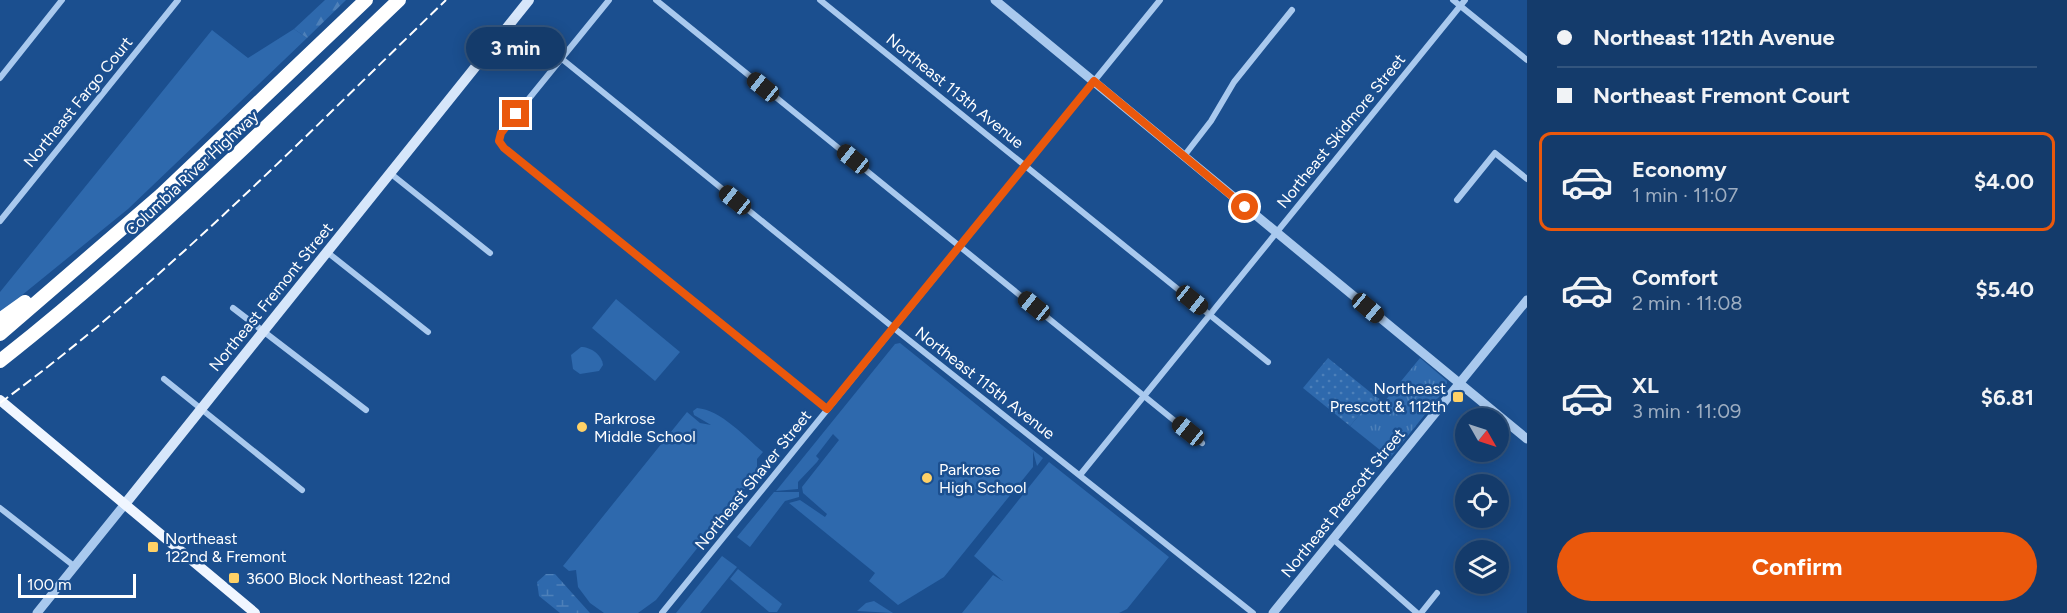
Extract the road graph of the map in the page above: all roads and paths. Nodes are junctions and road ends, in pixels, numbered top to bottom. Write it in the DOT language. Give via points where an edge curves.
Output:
graph roads {
  1 [pos="62,0"];
  2 [pos="178,0"];
  3 [pos="366,0"];
  4 [pos="399,0"];
  5 [pos="529,0"];
  6 [pos="609,0"];
  7 [pos="656,0"];
  8 [pos="820,0"];
  9 [pos="995,0"];
  10 [pos="1160,0"];
  11 [pos="1453,0"];
  12 [pos="1465,0"];
  13 [pos="1460,6"];
  14 [pos="1292,9"];
  15 [pos="562,59"];
  16 [pos="1527,60"];
  17 [pos="0,78"];
  18 [pos="1094,81"];
  19 [pos="1184,156"];
  20 [pos="1026,165"];
  21 [pos="390,173"];
  22 [pos="1527,179"];
  23 [pos="1457,200"];
  24 [pos="0,221"];
  25 [pos="1277,233"];
  26 [pos="960,246"];
  27 [pos="327,252"];
  28 [pos="490,253"];
  29 [pos="1527,300"];
  30 [pos="233,308"];
  31 [pos="1210,315"];
  32 [pos="3,324"];
  33 [pos="893,328"];
  34 [pos="264,331"];
  35 [pos="428,332"];
  36 [pos="0,361"];
  37 [pos="1268,362"];
  38 [pos="164,379"];
  39 [pos="1459,383"];
  40 [pos="1144,395"];
  41 [pos="0,400"];
  42 [pos="827,409"];
  43 [pos="201,410"];
  44 [pos="366,410"];
  45 [pos="1527,439"];
  46 [pos="1202,443"];
  47 [pos="1080,475"];
  48 [pos="302,490"];
  49 [pos="125,504"];
  50 [pos="0,508"];
  51 [pos="1333,539"];
  52 [pos="74,566"];
  53 [pos="1437,593"];
  54 [pos="37,613"];
  55 [pos="255,613"];
  56 [pos="662,613"];
  57 [pos="1253,613"];
  58 [pos="1273,613"];
  59 [pos="1419,613"];
  1 -- 17 [label="street"];
  2 -- 24 [label="street, Northeast Fargo Court"];
  3 -- 32 [label="highway, Columbia River Highway" via="138,215"];
  4 -- 36 [label="highway, Columbia River Highway" via="176,212"];
  5 -- 21 [label="main road, Northeast Fremont Street"];
  6 -- 15 [label="street"];
  7 -- 26 [label="street"];
  8 -- 20 [label="street, Northeast 113th Avenue"];
  9 -- 18 [label="street"];
  10 -- 18 [label="street, Northeast Shaver Street"];
  11 -- 13 [label="street"];
  12 -- 13 [label="street, Northeast Skidmore Street"];
  13 -- 16 [label="street"];
  13 -- 25 [label="street, Northeast Skidmore Street"];
  14 -- 19 [label="street" via="1234,82"];
  15 -- 33 [label="street, Northeast 115th Avenue"];
  15 -- 42 [label="street" via="501,133 499,141"];
  18 -- 19 [label="street"];
  18 -- 20 [label="street, Northeast Shaver Street"];
  19 -- 25 [label="street"];
  20 -- 26 [label="street, Northeast Shaver Street"];
  20 -- 31 [label="street, Northeast 113th Avenue"];
  21 -- 27 [label="main road, Northeast Fremont Street"];
  21 -- 28 [label="street"];
  22 -- 23 [label="street" via="1495,153"];
  25 -- 31 [label="street, Northeast Skidmore Street"];
  25 -- 39 [label="street"];
  26 -- 33 [label="street, Northeast Shaver Street"];
  26 -- 40 [label="street"];
  27 -- 34 [label="main road, Northeast Fremont Street"];
  27 -- 35 [label="street"];
  29 -- 39 [label="street, Northeast Prescott Street"];
  30 -- 34 [label="street"];
  31 -- 37 [label="street, Northeast 113th Avenue"];
  31 -- 40 [label="street, Northeast Skidmore Street"];
  33 -- 42 [label="street, Northeast Shaver Street"];
  33 -- 47 [label="street, Northeast 115th Avenue"];
  34 -- 43 [label="main road, Northeast Fremont Street"];
  34 -- 44 [label="street"];
  38 -- 43 [label="street"];
  39 -- 45 [label="street"];
  39 -- 51 [label="street, Northeast Prescott Street"];
  40 -- 46 [label="street"];
  40 -- 47 [label="street, Northeast Skidmore Street"];
  41 -- 49 [label="main road"];
  42 -- 56 [label="street, Northeast Shaver Street"];
  43 -- 48 [label="street"];
  43 -- 49 [label="main road, Northeast Fremont Street"];
  47 -- 57 [label="street, Northeast 115th Avenue"];
  49 -- 52 [label="street, Northeast Fremont Street"];
  49 -- 55 [label="main road"];
  50 -- 52 [label="street"];
  51 -- 58 [label="street, Northeast Prescott Street"];
  51 -- 59 [label="street"];
  52 -- 54 [label="street, Northeast Fremont Street"];
  53 -- 59 [label="street"];
}
